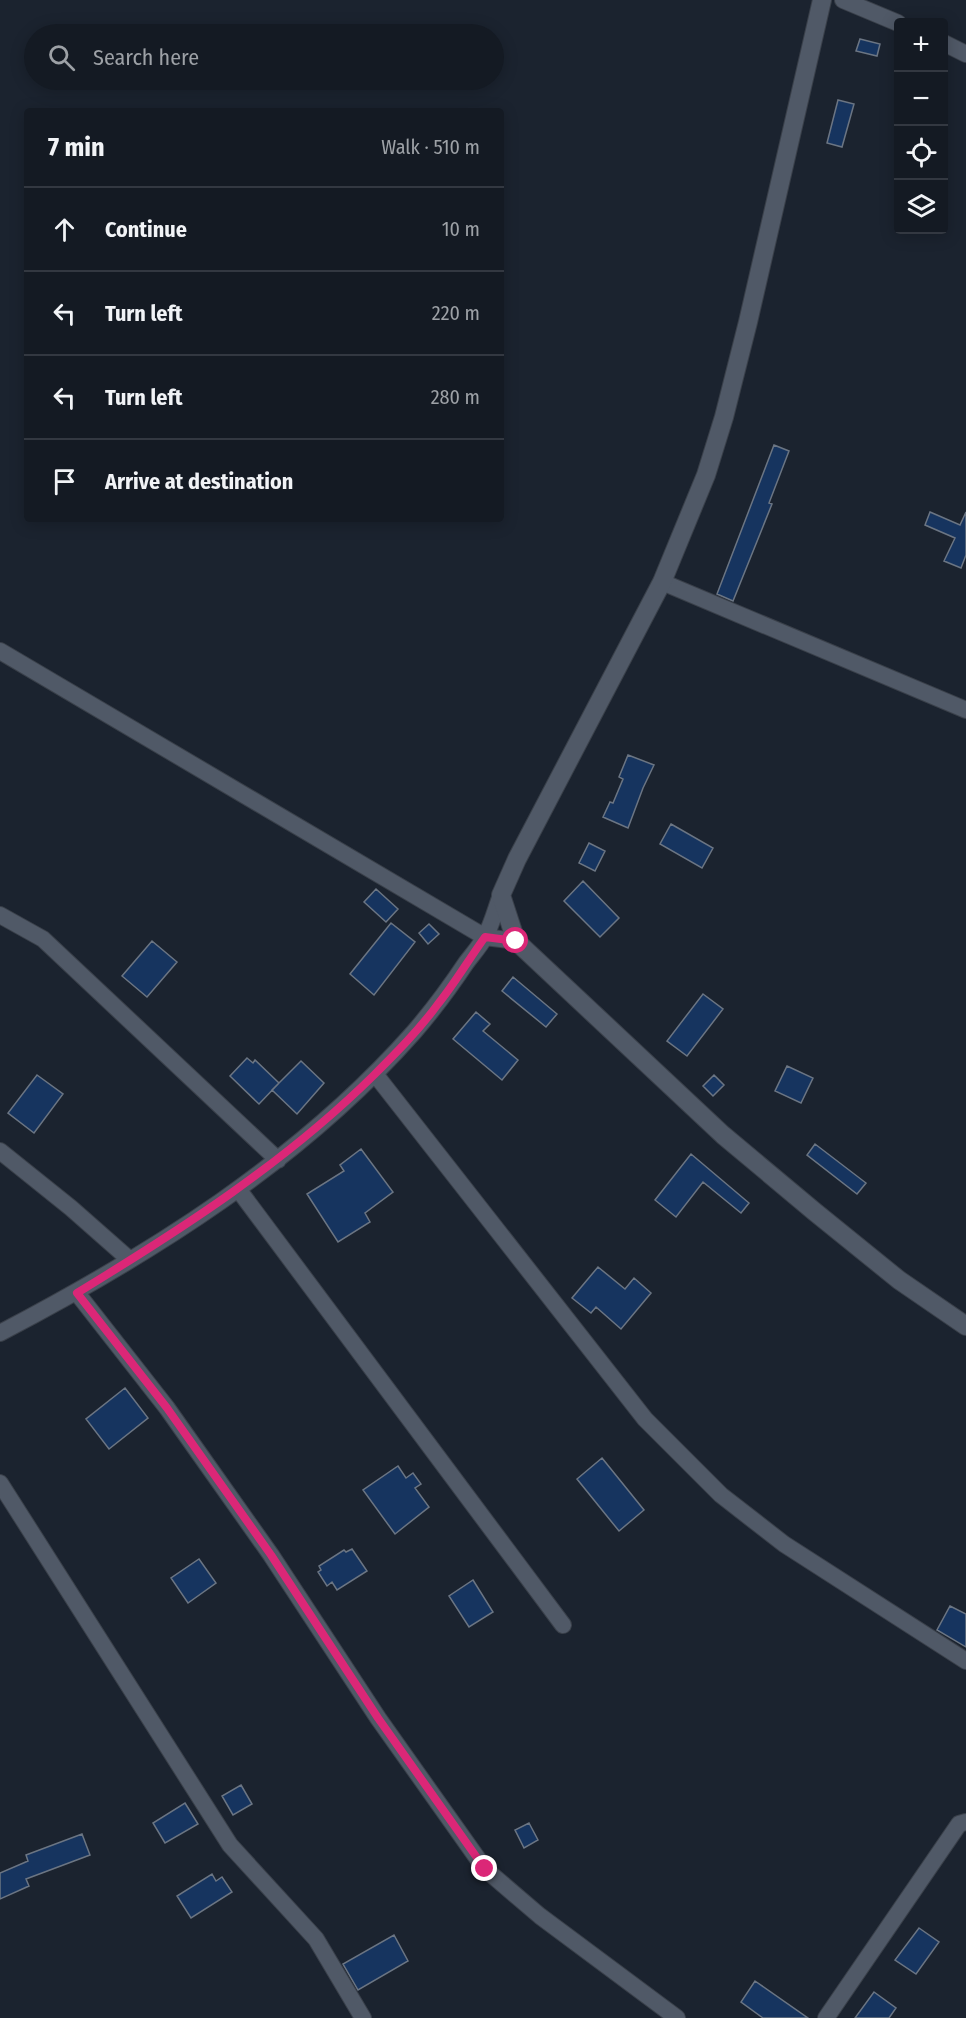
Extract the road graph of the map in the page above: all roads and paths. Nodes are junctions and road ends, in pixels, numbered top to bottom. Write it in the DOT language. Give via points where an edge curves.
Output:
graph roads {
  1 [pos="822,0"];
  2 [pos="843,0"];
  3 [pos="894,21"];
  4 [pos="948,45"];
  5 [pos="966,54"];
  6 [pos="662,582"];
  7 [pos="2,655"];
  8 [pos="966,710"];
  9 [pos="501,895"];
  10 [pos="0,915"];
  11 [pos="485,937"];
  12 [pos="516,941"];
  13 [pos="375,1074"];
  14 [pos="0,1151"];
  15 [pos="278,1160"];
  16 [pos="238,1189"];
  17 [pos="130,1260"];
  18 [pos="77,1293"];
  19 [pos="966,1326"];
  20 [pos="0,1333"];
  21 [pos="0,1483"];
  22 [pos="563,1625"];
  23 [pos="966,1660"];
  24 [pos="966,1822"];
  25 [pos="363,2018"];
  26 [pos="677,2018"];
  27 [pos="826,2018"];
  1 -- 6 [label="street" via="724,417 706,475"];
  2 -- 3 [label="street"];
  4 -- 5 [label="street"];
  6 -- 8 [label="street"];
  6 -- 9 [label="street"];
  7 -- 11 [label="street"];
  9 -- 11 [label="street"];
  9 -- 12 [label="street"];
  10 -- 15 [label="street" via="43,939"];
  11 -- 12 [label="street"];
  11 -- 13 [label="street" via="438,1005"];
  12 -- 19 [label="street" via="723,1135 874,1260"];
  13 -- 15 [label="street"];
  13 -- 23 [label="street" via="645,1419 713,1487 784,1544"];
  14 -- 17 [label="street"];
  15 -- 16 [label="street"];
  16 -- 17 [label="street"];
  16 -- 22 [label="street"];
  17 -- 18 [label="street"];
  18 -- 20 [label="street"];
  18 -- 26 [label="street" via="167,1408 245,1518 378,1718 485,1869 540,1916"];
  21 -- 25 [label="street" via="230,1845 316,1939"];
  24 -- 27 [label="street" via="959,1824"];
}
